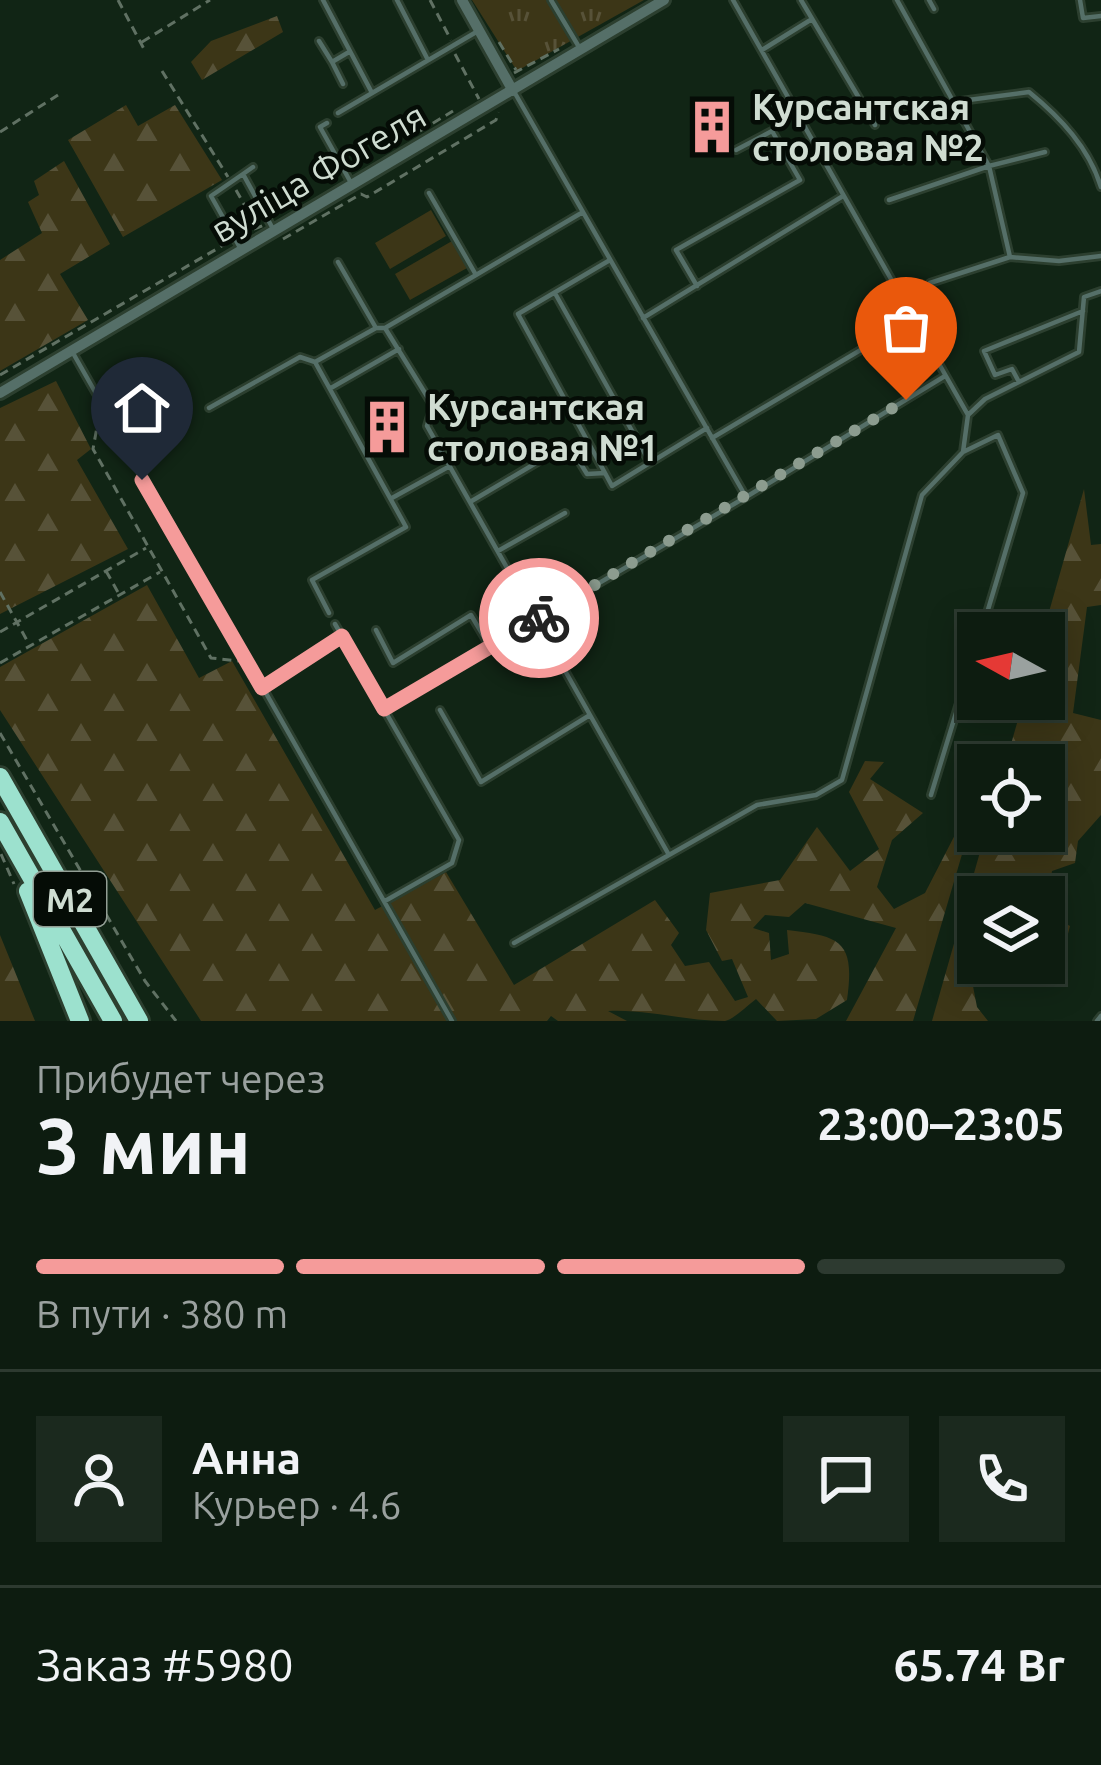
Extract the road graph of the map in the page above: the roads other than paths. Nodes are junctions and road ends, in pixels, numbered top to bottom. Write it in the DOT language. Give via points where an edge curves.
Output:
graph roads {
  1 [pos="322,0"];
  2 [pos="397,0"];
  3 [pos="462,0"];
  4 [pos="551,0"];
  5 [pos="664,0"];
  6 [pos="733,0"];
  7 [pos="801,0"];
  8 [pos="897,0"];
  9 [pos="929,0"];
  10 [pos="1080,0"];
  11 [pos="934,9"];
  12 [pos="1101,16"];
  13 [pos="812,19"];
  14 [pos="480,30"];
  15 [pos="320,40"];
  16 [pos="578,45"];
  17 [pos="762,50"];
  18 [pos="350,52"];
  19 [pos="428,60"];
  20 [pos="332,62"];
  21 [pos="343,84"];
  22 [pos="371,91"];
  23 [pos="513,91"];
  24 [pos="953,102"];
  25 [pos="338,112"];
  26 [pos="327,123"];
  27 [pos="875,125"];
  28 [pos="736,150"];
  29 [pos="1045,152"];
  30 [pos="989,166"];
  31 [pos="253,167"];
  32 [pos="243,174"];
  33 [pos="353,186"];
  34 [pos="1101,187"];
  35 [pos="428,193"];
  36 [pos="267,194"];
  37 [pos="844,196"];
  38 [pos="257,200"];
  39 [pos="889,200"];
  40 [pos="583,212"];
  41 [pos="273,228"];
  42 [pos="242,251"];
  43 [pos="1101,256"];
  44 [pos="1010,257"];
  45 [pos="610,260"];
  46 [pos="338,262"];
  47 [pos="476,275"];
  48 [pos="930,283"];
  49 [pos="697,286"];
  50 [pos="1101,291"];
  51 [pos="555,292"];
  52 [pos="1083,311"];
  53 [pos="643,318"];
  54 [pos="914,319"];
  55 [pos="376,328"];
  56 [pos="385,328"];
  57 [pos="399,349"];
  58 [pos="72,351"];
  59 [pos="315,362"];
  60 [pos="946,376"];
  61 [pos="1019,382"];
  62 [pos="330,388"];
  63 [pos="0,393"];
  64 [pos="209,408"];
  65 [pos="968,416"];
  66 [pos="707,428"];
  67 [pos="712,438"];
  68 [pos="963,452"];
  69 [pos="650,463"];
  70 [pos="450,466"];
  71 [pos="605,473"];
  72 [pos="746,496"];
  73 [pos="391,499"];
  74 [pos="470,502"];
  75 [pos="565,513"];
  76 [pos="498,551"];
  77 [pos="987,612"];
  78 [pos="329,613"];
  79 [pos="537,619"];
  80 [pos="335,624"];
  81 [pos="376,630"];
  82 [pos="342,636"];
  83 [pos="490,647"];
  84 [pos="262,688"];
  85 [pos="384,709"];
  86 [pos="957,709"];
  87 [pos="440,710"];
  88 [pos="590,715"];
  89 [pos="0,777"];
  90 [pos="931,795"];
  91 [pos="1,824"];
  92 [pos="669,855"];
  93 [pos="384,902"];
  94 [pos="514,943"];
  95 [pos="80,1021"];
  96 [pos="113,1021"];
  97 [pos="139,1021"];
  98 [pos="452,1021"];
  1 -- 18 [label="lane"];
  2 -- 19 [label="lane"];
  3 -- 14 [label="street"];
  4 -- 16 [label="lane"];
  5 -- 16 [label="street, вуліца Фогеля"];
  6 -- 17 [label="lane"];
  7 -- 13 [label="lane"];
  8 -- 24 [label="lane"];
  9 -- 11 [label="lane"];
  10 -- 12 [label="lane" via="1083,18"];
  13 -- 17 [label="lane"];
  13 -- 27 [label="lane"];
  14 -- 19 [label="lane"];
  14 -- 23 [label="street"];
  15 -- 20 [label="lane"];
  16 -- 23 [label="street, вуліца Фогеля"];
  17 -- 37 [label="lane"];
  18 -- 20 [label="lane"];
  18 -- 22 [label="lane"];
  19 -- 22 [label="lane"];
  20 -- 21 [label="lane"];
  22 -- 25 [label="lane"];
  23 -- 33 [label="street, вуліца Фогеля"];
  23 -- 40 [label="lane"];
  24 -- 30 [label="lane"];
  24 -- 34 [label="lane" via="1029,92 1093,160"];
  26 -- 33 [label="lane" via="320,127"];
  28 -- 49 [label="lane" via="772,130 800,180 676,250"];
  29 -- 30 [label="lane"];
  30 -- 39 [label="lane"];
  30 -- 44 [label="lane"];
  31 -- 32 [label="lane"];
  32 -- 38 [label="lane"];
  32 -- 42 [label="lane" via="211,196"];
  33 -- 41 [label="street, вуліца Фогеля"];
  35 -- 47 [label="lane"];
  36 -- 38 [label="lane"];
  37 -- 49 [label="lane"];
  37 -- 54 [label="lane"];
  38 -- 41 [label="lane"];
  40 -- 45 [label="lane"];
  40 -- 47 [label="lane"];
  41 -- 42 [label="street, вуліца Фогеля"];
  42 -- 58 [label="street, вуліца Фогеля"];
  43 -- 44 [label="lane"];
  44 -- 48 [label="lane"];
  45 -- 51 [label="lane"];
  45 -- 53 [label="lane"];
  46 -- 55 [label="lane"];
  47 -- 56 [label="lane"];
  49 -- 53 [label="lane"];
  50 -- 52 [label="lane" via="1084,297"];
  51 -- 69 [label="lane"];
  51 -- 71 [label="lane" via="518,314"];
  52 -- 61 [label="lane" via="1078,352"];
  52 -- 61 [label="lane" via="984,351 995,375 1012,369"];
  53 -- 66 [label="lane"];
  54 -- 60 [label="lane"];
  54 -- 67 [label="lane"];
  55 -- 56 [label="lane"];
  55 -- 59 [label="lane"];
  56 -- 57 [label="lane"];
  57 -- 62 [label="lane"];
  57 -- 70 [label="lane" via="434,406 427,426"];
  58 -- 63 [label="street, вуліца Фогеля"];
  58 -- 84 [label="lane"];
  59 -- 62 [label="lane"];
  59 -- 64 [label="lane" via="300,357"];
  60 -- 65 [label="lane"];
  60 -- 72 [label="lane"];
  61 -- 65 [label="lane"];
  62 -- 73 [label="lane"];
  65 -- 68 [label="lane"];
  66 -- 67 [label="lane"];
  66 -- 69 [label="lane"];
  67 -- 72 [label="lane"];
  68 -- 77 [label="lane" via="998,435 1023,494"];
  68 -- 92 [label="lane" via="922,495 842,780 816,795 757,805"];
  69 -- 71 [label="lane" via="612,486"];
  70 -- 73 [label="lane"];
  70 -- 74 [label="lane"];
  71 -- 74 [label="lane" via="587,474 576,455 558,450"];
  72 -- 79 [label="lane"];
  73 -- 78 [label="lane" via="406,527 312,580"];
  74 -- 76 [label="lane"];
  75 -- 76 [label="lane"];
  76 -- 79 [label="lane"];
  79 -- 83 [label="lane"];
  79 -- 88 [label="lane"];
  80 -- 82 [label="lane"];
  81 -- 83 [label="lane" via="393,663 471,615"];
  82 -- 84 [label="lane"];
  82 -- 85 [label="lane"];
  83 -- 85 [label="lane"];
  84 -- 93 [label="lane"];
  85 -- 93 [label="lane" via="459,840 452,863"];
  86 -- 90 [label="lane"];
  87 -- 88 [label="lane" via="481,782"];
  88 -- 92 [label="lane"];
  89 -- 97 [label="highway, М2"];
  91 -- 95 [label="highway"];
  91 -- 96 [label="highway, М2"];
  92 -- 94 [label="lane"];
  93 -- 98 [label="lane"];
}
